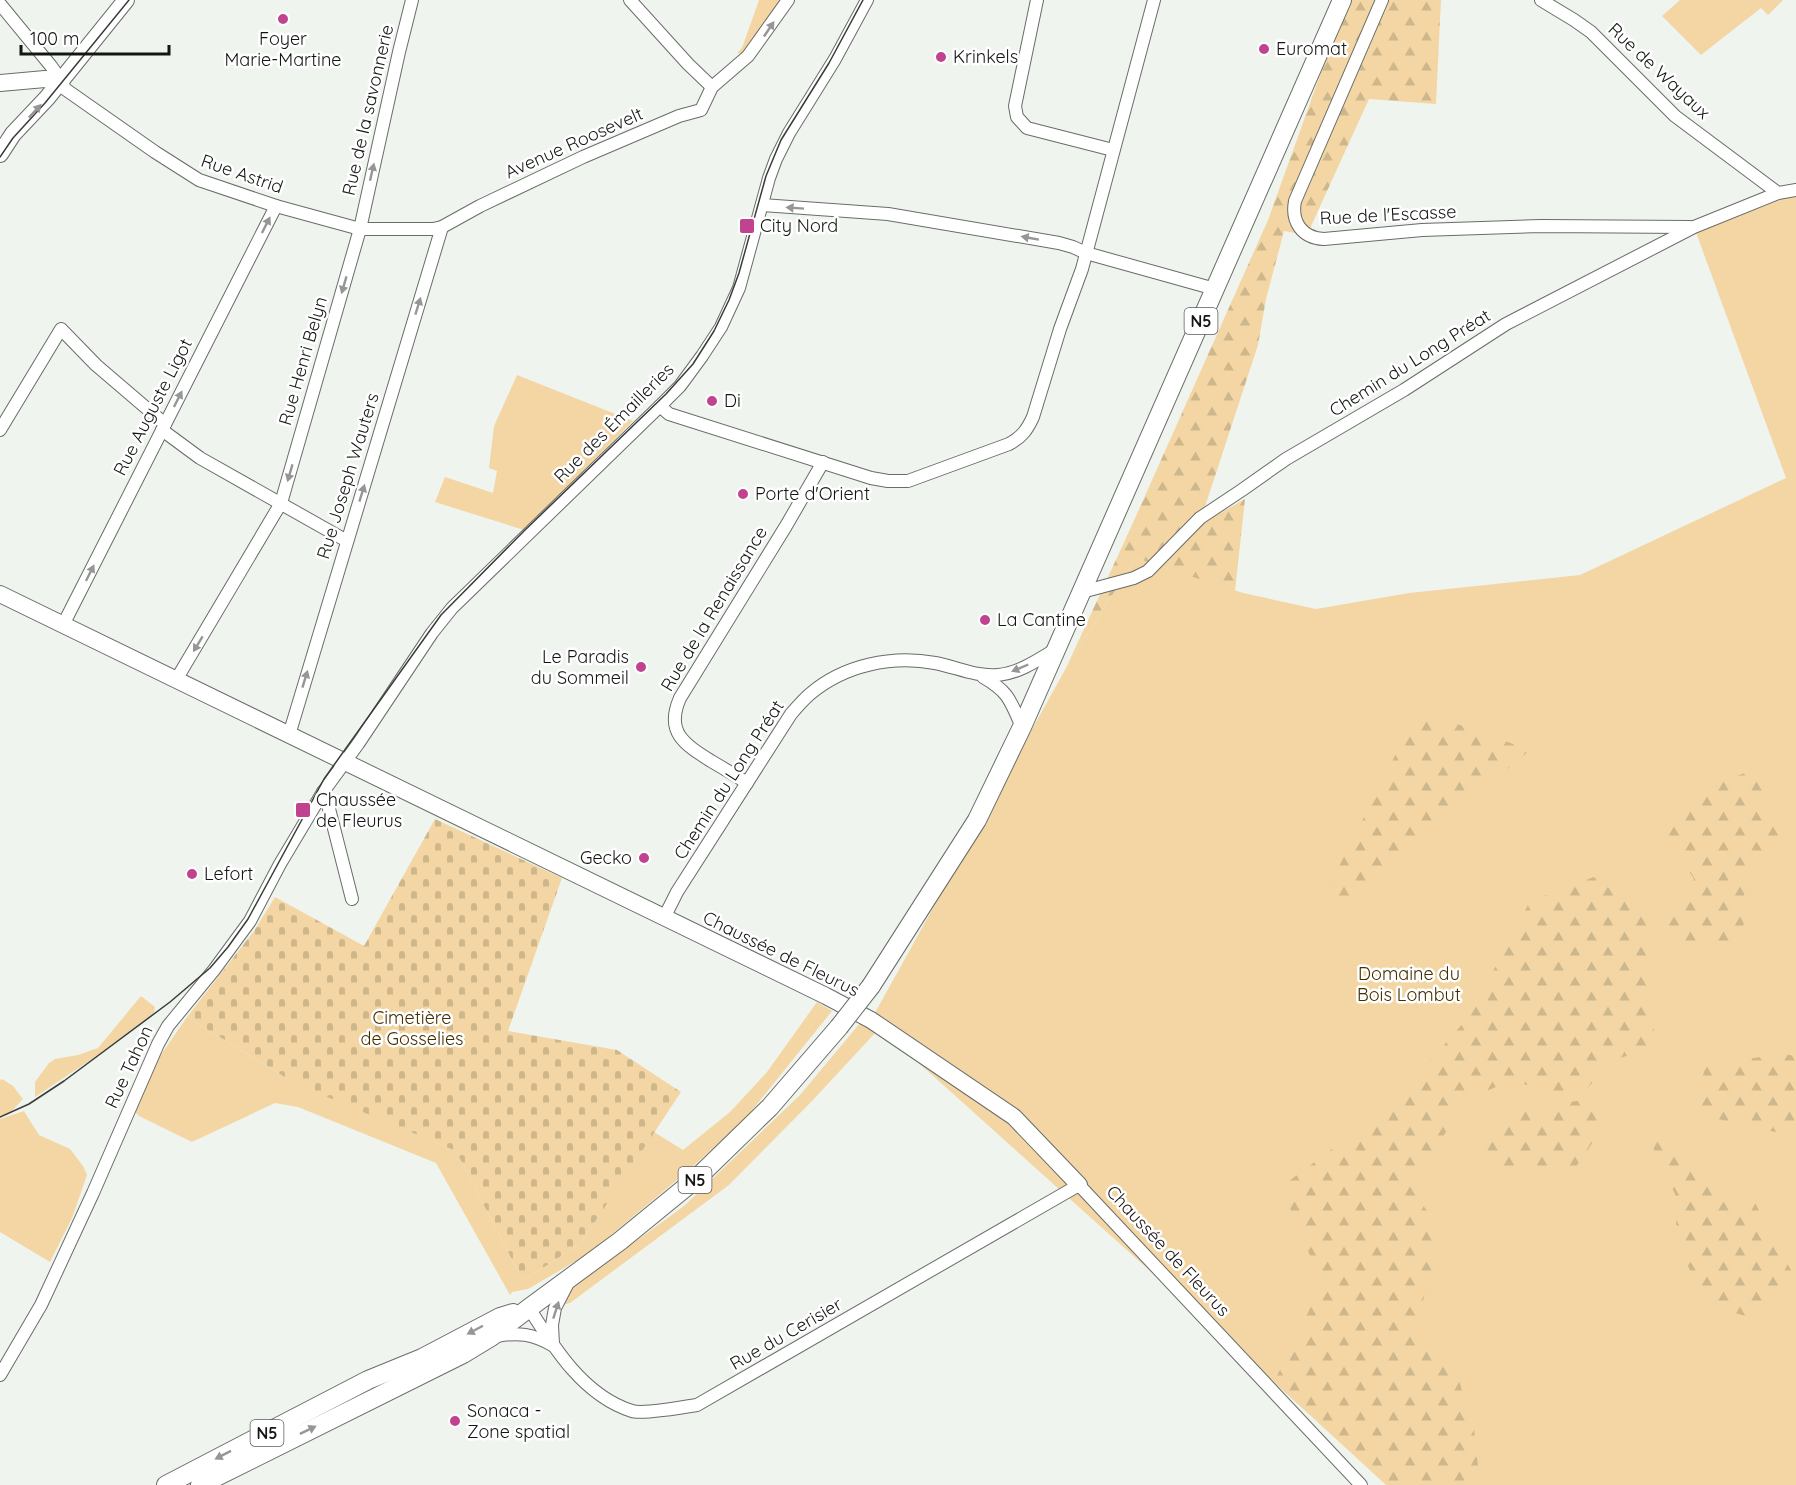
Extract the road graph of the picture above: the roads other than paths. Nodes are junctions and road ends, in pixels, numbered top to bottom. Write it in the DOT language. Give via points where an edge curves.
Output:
graph roads {
  1 [pos="126,0"];
  2 [pos="412,0"];
  3 [pos="630,0"];
  4 [pos="788,0"];
  5 [pos="867,0"];
  6 [pos="1037,0"];
  7 [pos="1154,0"];
  8 [pos="1342,0"];
  9 [pos="1382,0"];
  10 [pos="1541,0"];
  11 [pos="0,4"];
  12 [pos="61,80"];
  13 [pos="0,83"];
  14 [pos="712,87"];
  15 [pos="3,144"];
  16 [pos="1113,150"];
  17 [pos="1796,190"];
  18 [pos="1778,193"];
  19 [pos="762,205"];
  20 [pos="276,206"];
  21 [pos="442,227"];
  22 [pos="1694,227"];
  23 [pos="360,229"];
  24 [pos="1086,253"];
  25 [pos="1215,289"];
  26 [pos="660,406"];
  27 [pos="163,427"];
  28 [pos="0,430"];
  29 [pos="823,462"];
  30 [pos="281,503"];
  31 [pos="347,541"];
  32 [pos="1082,592"];
  33 [pos="0,594"];
  34 [pos="63,625"];
  35 [pos="1057,648"];
  36 [pos="979,675"];
  37 [pos="176,680"];
  38 [pos="1022,726"];
  39 [pos="289,735"];
  40 [pos="343,762"];
  41 [pos="747,783"];
  42 [pos="323,792"];
  43 [pos="352,898"];
  44 [pos="664,918"];
  45 [pos="1079,1185"];
  46 [pos="571,1277"];
  47 [pos="529,1308"];
  48 [pos="491,1337"];
  49 [pos="553,1345"];
  50 [pos="0,1375"];
  51 [pos="166,1485"];
  52 [pos="200,1485"];
  53 [pos="1361,1485"];
  1 -- 12 [label="main road"];
  23 -- 2 [label="street, Rue de la savonnerie, one-way"];
  3 -- 14 [label="street"];
  14 -- 4 [label="street, Avenue Roosevelt, one-way" via="748,56"];
  5 -- 19 [label="street, Rue des Émailleries" via="780,150"];
  6 -- 16 [label="street" via="1015,106 1017,117 1028,128"];
  7 -- 16 [label="street"];
  8 -- 25 [label="main road, N5"];
  9 -- 22 [label="street, Rue de l'Escasse" via="1295,201 1295,219 1307,235 1324,239 1422,230"];
  10 -- 18 [label="street, Rue de Wayaux" via="1591,32 1675,116"];
  11 -- 12 [label="street, Rue Astrid"];
  12 -- 13 [label="main road"];
  15 -- 12 [label="main road, one-way"];
  12 -- 20 [label="street, Rue Astrid" via="67,91 189,176"];
  14 -- 21 [label="street, Avenue Roosevelt" via="701,110 583,158"];
  16 -- 24 [label="street"];
  17 -- 18 [label="street, Chemin du Long Préat"];
  18 -- 22 [label="street, Chemin du Long Préat"];
  24 -- 19 [label="street, one-way" via="1059,243 908,217"];
  19 -- 26 [label="street, Rue des Émailleries" via="744,270 718,333 690,374"];
  20 -- 23 [label="street, Rue Astrid"];
  27 -- 20 [label="street, Rue Auguste Ligot, one-way"];
  21 -- 23 [label="street, Rue Astrid"];
  31 -- 21 [label="street, Rue Joseph Wauters, one-way"];
  22 -- 32 [label="street, Chemin du Long Préat" via="1506,324 1286,459 1200,518 1148,571"];
  23 -- 30 [label="street, Rue Henri Belyn, one-way"];
  24 -- 25 [label="street"];
  24 -- 29 [label="street" via="1033,417 1019,438 908,481 871,478"];
  25 -- 32 [label="main road, N5"];
  26 -- 29 [label="street" via="669,414"];
  26 -- 40 [label="street, Rue des Émailleries" via="452,608"];
  27 -- 28 [label="street" via="61,329"];
  27 -- 30 [label="street" via="200,458"];
  34 -- 27 [label="street, Rue Auguste Ligot, one-way"];
  29 -- 41 [label="street, Rue de la Renaissance" via="675,709 674,724 686,745"];
  30 -- 31 [label="street"];
  30 -- 37 [label="street, Rue Henri Belyn, one-way"];
  39 -- 31 [label="street, Rue Joseph Wauters, one-way"];
  32 -- 35 [label="main road, N5"];
  33 -- 34 [label="main road, Chaussée de Fleurus"];
  34 -- 37 [label="main road, Chaussée de Fleurus"];
  35 -- 36 [label="street, one-way" via="1023,668"];
  35 -- 38 [label="main road, N5"];
  36 -- 38 [label="street" via="1008,695"];
  36 -- 41 [label="street, Chemin du Long Préat" via="911,660 859,667 834,678 810,694 791,714"];
  37 -- 39 [label="main road, Chaussée de Fleurus"];
  38 -- 46 [label="main road, N5, bridge" via="977,820 871,986 839,1027 770,1107 697,1178"];
  39 -- 40 [label="main road, Chaussée de Fleurus"];
  40 -- 42 [label="street, Rue Tahon"];
  40 -- 44 [label="main road, Chaussée de Fleurus"];
  41 -- 44 [label="street, Chemin du Long Préat"];
  42 -- 43 [label="street"];
  42 -- 50 [label="street, Rue Tahon" via="250,921 158,1044 41,1305"];
  44 -- 45 [label="main road, Chaussée de Fleurus" via="871,1020 1014,1117"];
  45 -- 49 [label="street, Rue du Cerisier" via="697,1405 634,1412 597,1394"];
  45 -- 53 [label="street, Chaussée de Fleurus"];
  46 -- 47 [label="main road, N5"];
  49 -- 46 [label="street, one-way" via="555,1308"];
  47 -- 48 [label="main road, N5"];
  47 -- 49 [label="street, Rue du Cerisier"];
  47 -- 51 [label="main road, N5, one-way" via="500,1317 422,1358 368,1380"];
  48 -- 49 [label="street" via="529,1334"];
  52 -- 48 [label="main road, N5, one-way"];
}
